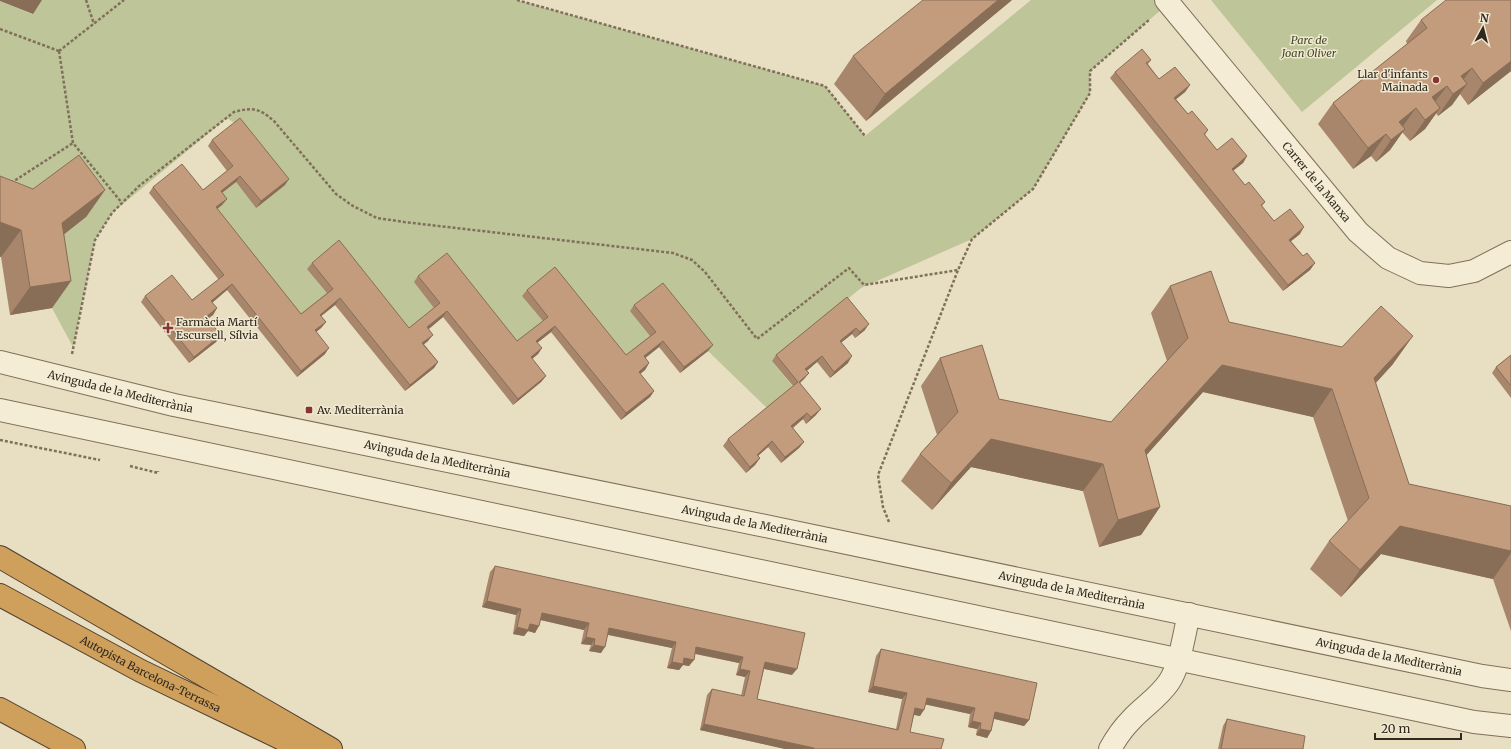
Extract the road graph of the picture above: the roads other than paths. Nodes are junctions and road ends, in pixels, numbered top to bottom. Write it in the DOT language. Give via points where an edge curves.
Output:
graph roads {
  1 [pos="1167,2"];
  2 [pos="1511,252"];
  3 [pos="0,362"];
  4 [pos="0,410"];
  5 [pos="0,557"];
  6 [pos="0,595"];
  7 [pos="1189,614"];
  8 [pos="1178,659"];
  9 [pos="1511,680"];
  10 [pos="0,709"];
  11 [pos="1511,726"];
  12 [pos="74,749"];
  13 [pos="303,749"];
  14 [pos="331,749"];
  15 [pos="1110,749"];
  1 -- 2 [label="street, Carrer de la Manxa" via="1358,232 1388,258 1420,273 1449,276 1474,271"];
  3 -- 7 [label="street, Avinguda de la Mediterrània" via="174,405"];
  4 -- 8 [label="street"];
  5 -- 14 [label="highway"];
  6 -- 13 [label="highway, Autopista Barcelona-Terrassa" via="141,671"];
  7 -- 8 [label="street"];
  7 -- 9 [label="street, Avinguda de la Mediterrània"];
  8 -- 11 [label="street" via="1474,722"];
  8 -- 15 [label="street" via="1170,681 1155,699 1132,718"];
  10 -- 12 [label="highway"];
}
